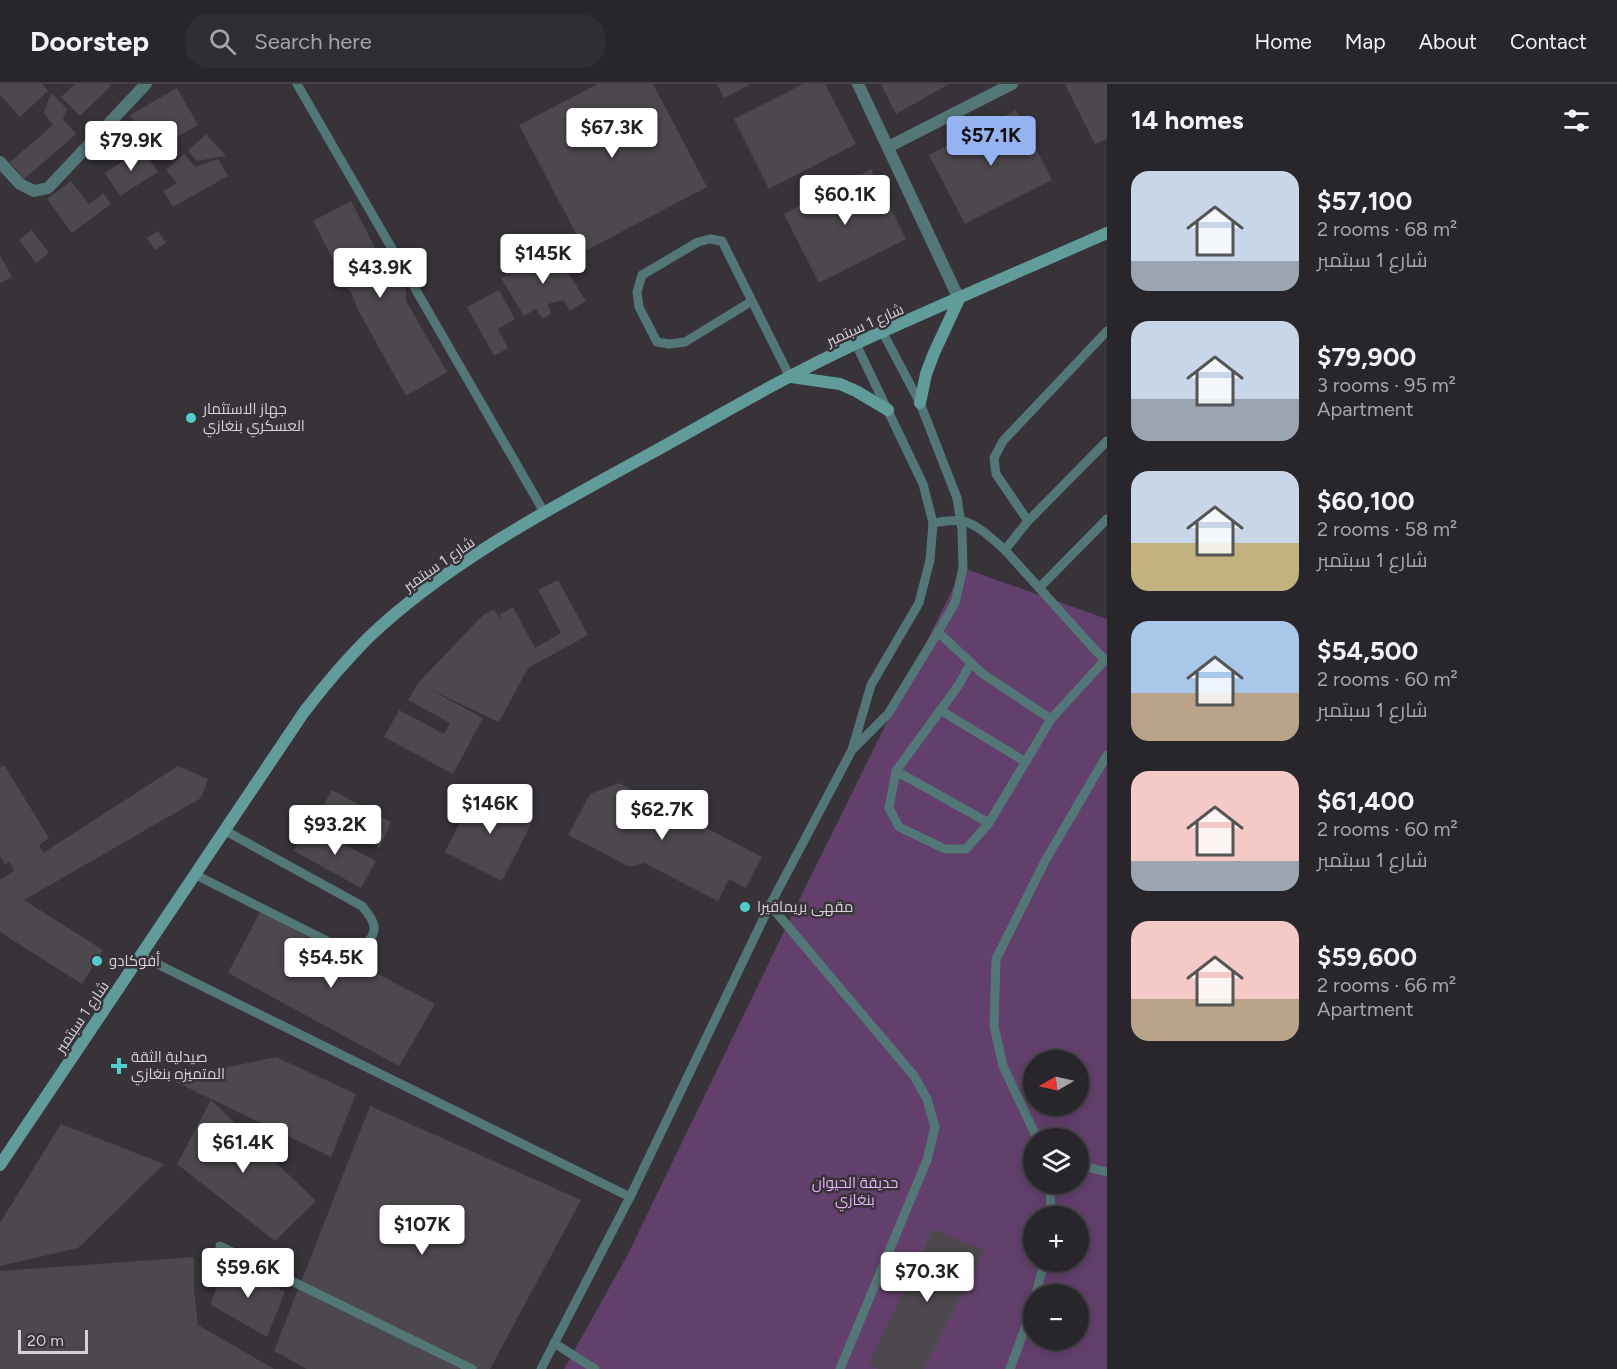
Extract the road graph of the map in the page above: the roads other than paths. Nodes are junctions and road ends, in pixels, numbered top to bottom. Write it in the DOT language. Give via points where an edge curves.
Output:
graph roads {
  1 [pos="297,84"];
  2 [pos="858,84"];
  3 [pos="1012,84"];
  4 [pos="141,86"];
  5 [pos="888,147"];
  6 [pos="0,162"];
  7 [pos="1107,233"];
  8 [pos="959,299"];
  9 [pos="752,301"];
  10 [pos="1107,331"];
  11 [pos="883,333"];
  12 [pos="856,344"];
  13 [pos="790,376"];
  14 [pos="920,403"];
  15 [pos="888,410"];
  16 [pos="1107,441"];
  17 [pos="544,512"];
  18 [pos="1107,519"];
  19 [pos="960,520"];
  20 [pos="1028,521"];
  21 [pos="933,523"];
  22 [pos="1005,550"];
  23 [pos="1039,588"];
  24 [pos="938,632"];
  25 [pos="1106,659"];
  26 [pos="971,663"];
  27 [pos="940,710"];
  28 [pos="1051,719"];
  29 [pos="852,750"];
  30 [pos="1107,755"];
  31 [pos="1026,762"];
  32 [pos="896,771"];
  33 [pos="989,823"];
  34 [pos="224,830"];
  35 [pos="194,874"];
  36 [pos="770,905"];
  37 [pos="141,956"];
  38 [pos="1032,1128"];
  39 [pos="0,1165"];
  40 [pos="1089,1168"];
  41 [pos="1107,1172"];
  42 [pos="630,1197"];
  43 [pos="220,1246"];
  44 [pos="1023,1333"];
  45 [pos="554,1343"];
  46 [pos="472,1369"];
  47 [pos="541,1369"];
  48 [pos="596,1369"];
  49 [pos="840,1369"];
  50 [pos="1010,1369"];
  1 -- 17 [label="lane"];
  2 -- 5 [label="street"];
  3 -- 5 [label="street"];
  4 -- 6 [label="street" via="48,188 34,191 20,184"];
  5 -- 8 [label="street"];
  7 -- 8 [label="street, شارع 1 سبتمبر"];
  8 -- 11 [label="street, شارع 1 سبتمبر"];
  8 -- 14 [label="street" via="934,353"];
  9 -- 9 [label="lane" via="685,342 669,344 657,342 639,307 637,292 642,275 710,239 722,241"];
  9 -- 13 [label="lane"];
  10 -- 20 [label="lane" via="1003,441 994,458 996,474"];
  11 -- 12 [label="street, شارع 1 سبتمبر"];
  11 -- 14 [label="lane"];
  12 -- 13 [label="street, شارع 1 سبتمبر"];
  12 -- 15 [label="lane"];
  13 -- 15 [label="street" via="840,384"];
  13 -- 17 [label="street, شارع 1 سبتمبر"];
  14 -- 19 [label="lane" via="957,498"];
  15 -- 21 [label="lane" via="923,484"];
  16 -- 20 [label="lane"];
  17 -- 34 [label="street, شارع 1 سبتمبر" via="449,573 369,637 304,712"];
  18 -- 23 [label="lane"];
  19 -- 21 [label="lane"];
  19 -- 22 [label="lane" via="988,535"];
  19 -- 24 [label="lane" via="963,568 955,603"];
  20 -- 22 [label="lane"];
  21 -- 29 [label="lane" via="930,560 919,603 871,685"];
  22 -- 23 [label="lane"];
  23 -- 25 [label="lane"];
  24 -- 26 [label="lane"];
  24 -- 29 [label="lane" via="888,714"];
  25 -- 28 [label="lane"];
  26 -- 27 [label="lane"];
  26 -- 28 [label="lane"];
  27 -- 31 [label="lane"];
  27 -- 32 [label="lane"];
  28 -- 31 [label="lane"];
  29 -- 36 [label="lane"];
  30 -- 38 [label="lane" via="1045,861 996,959 994,1026 1003,1066"];
  31 -- 33 [label="lane"];
  32 -- 33 [label="lane"];
  32 -- 33 [label="lane" via="889,808 899,827 945,849 966,849"];
  34 -- 35 [label="street, شارع 1 سبتمبر"];
  34 -- 35 [label="lane" via="362,906 371,916 373,934 364,947 341,948"];
  35 -- 37 [label="street, شارع 1 سبتمبر"];
  36 -- 42 [label="lane"];
  36 -- 49 [label="lane" via="914,1076 927,1099 935,1127 927,1160"];
  37 -- 39 [label="street, شارع 1 سبتمبر"];
  37 -- 42 [label="lane"];
  40 -- 41 [label="lane"];
  42 -- 45 [label="lane"];
  43 -- 46 [label="lane"];
  44 -- 50 [label="lane"];
  45 -- 47 [label="lane"];
  45 -- 48 [label="lane"];
}
